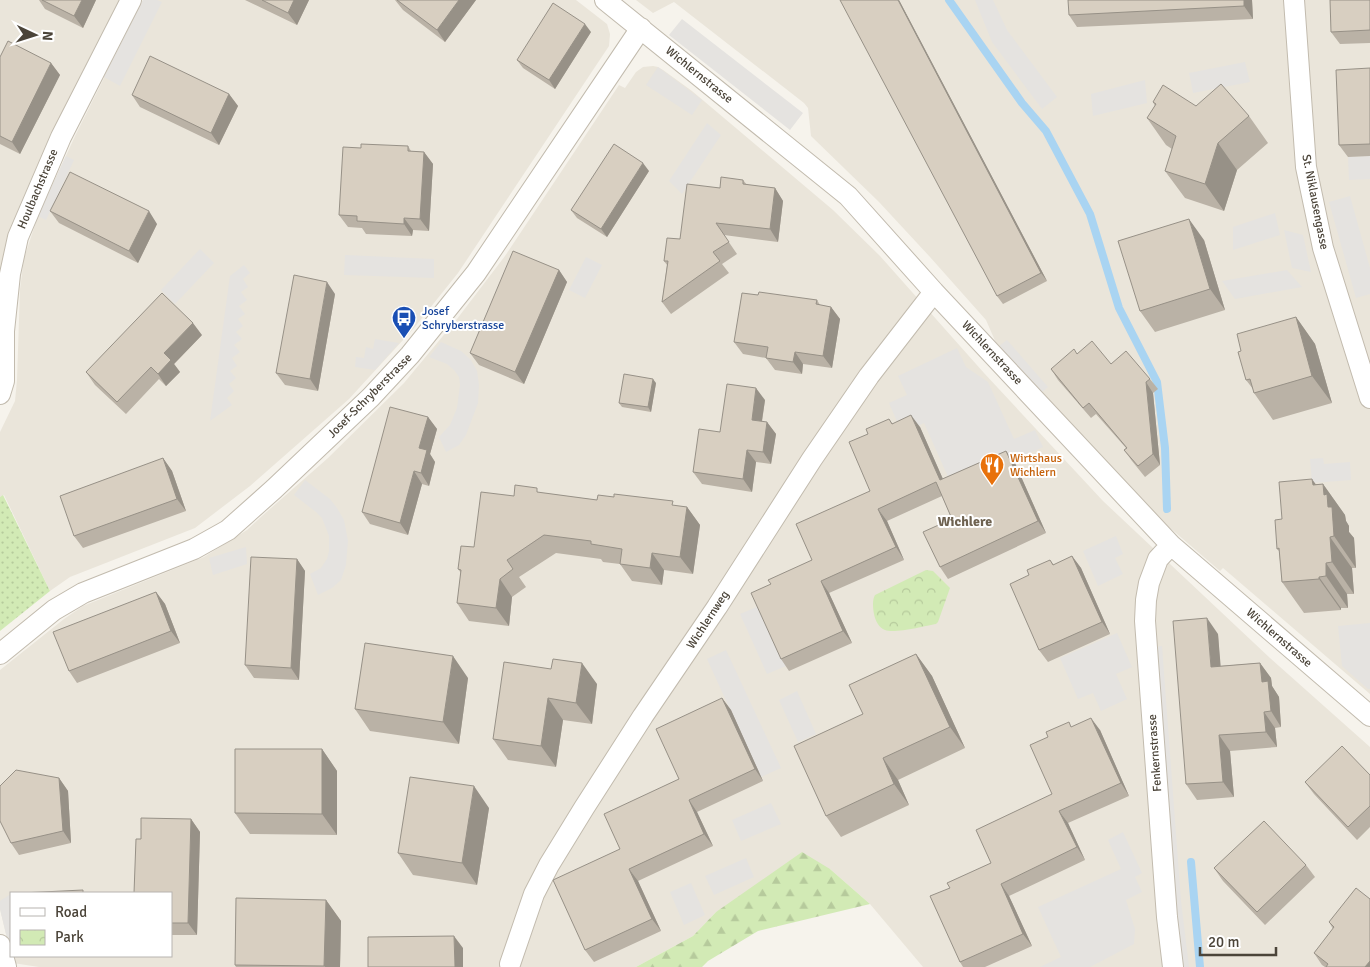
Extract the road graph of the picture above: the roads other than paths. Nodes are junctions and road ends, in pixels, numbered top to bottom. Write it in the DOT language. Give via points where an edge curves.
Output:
graph roads {
  1 [pos="132,0"];
  2 [pos="605,0"];
  3 [pos="1294,0"];
  4 [pos="641,28"];
  5 [pos="934,292"];
  6 [pos="0,394"];
  7 [pos="1370,398"];
  8 [pos="1171,545"];
  9 [pos="0,654"];
  10 [pos="1370,716"];
  11 [pos="0,945"];
  12 [pos="510,964"];
  13 [pos="6,967"];
  14 [pos="1172,967"];
  1 -- 6 [label="street, Houlbachstrasse" via="61,137 18,237 10,274 4,331 4,381"];
  2 -- 4 [label="street, Wichlernstrasse"];
  3 -- 7 [label="street, St. Niklausengasse" via="1306,167 1323,248"];
  4 -- 5 [label="street, Wichlernstrasse" via="848,196"];
  4 -- 9 [label="street, Josef-Schryberstrasse" via="476,272 410,355 371,397 228,530 194,549 82,593 54,610"];
  5 -- 8 [label="street, Wichlernstrasse"];
  5 -- 12 [label="street, Wichlernweg" via="869,376 642,716 549,865 534,894"];
  8 -- 10 [label="street, Wichlernstrasse"];
  8 -- 14 [label="street, Fenkernstrasse" via="1158,559 1149,583 1145,621"];
  11 -- 13 [label="street"];
}
